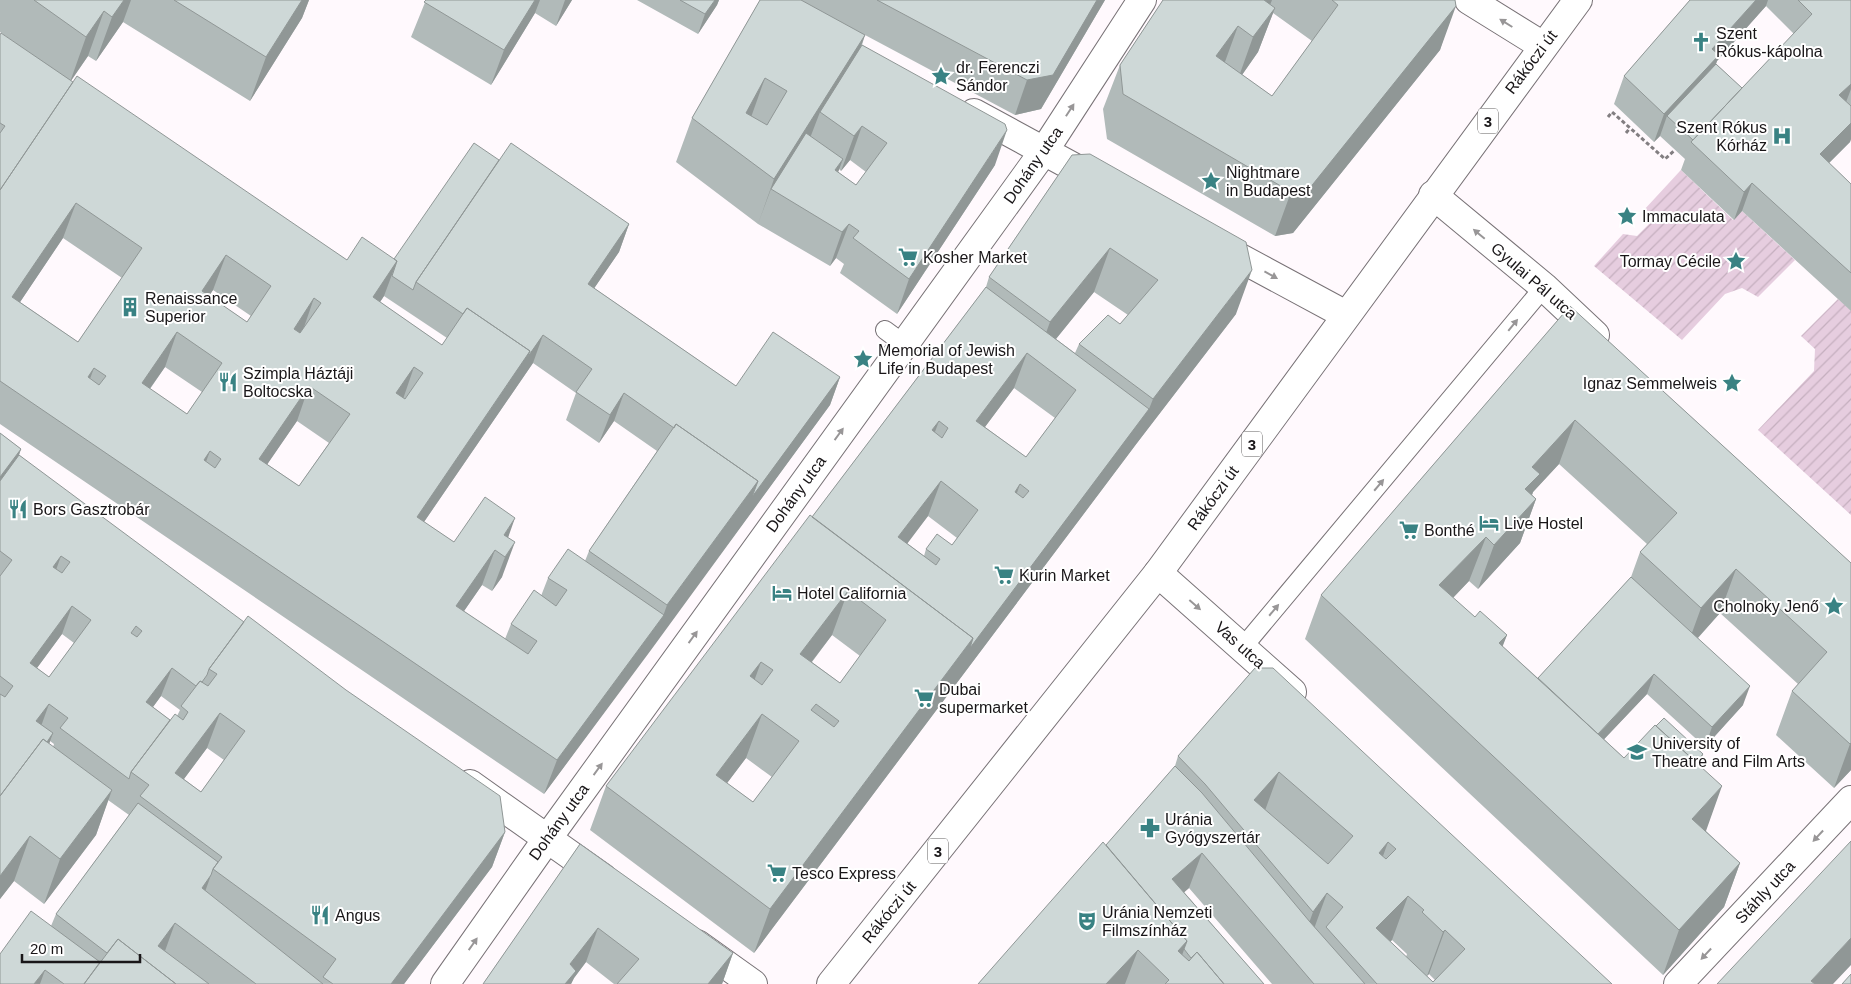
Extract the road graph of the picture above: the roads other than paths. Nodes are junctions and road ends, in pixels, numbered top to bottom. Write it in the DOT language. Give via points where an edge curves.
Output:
graph roads {
  1 [pos="1142,0"];
  2 [pos="1469,0"];
  3 [pos="1578,0"];
  4 [pos="1543,46"];
  5 [pos="948,98"];
  6 [pos="1044,151"];
  7 [pos="1123,194"];
  8 [pos="1434,196"];
  9 [pos="1193,232"];
  10 [pos="1544,288"];
  11 [pos="1346,315"];
  12 [pos="1613,352"];
  13 [pos="1158,573"];
  14 [pos="1243,647"];
  15 [pos="1308,708"];
  16 [pos="448,769"];
  17 [pos="1851,800"];
  18 [pos="547,839"];
  19 [pos="620,890"];
  20 [pos="678,930"];
  21 [pos="445,984"];
  22 [pos="753,984"];
  23 [pos="832,984"];
  24 [pos="1678,984"];
  6 -- 1 [label="street, Dohány utca, one-way"];
  4 -- 2 [label="street, one-way"];
  3 -- 4 [label="street, Rákóczi út / 3"];
  4 -- 8 [label="street, Rákóczi út / 3"];
  5 -- 6 [label="street"];
  6 -- 7 [label="street"];
  18 -- 6 [label="street, Dohány utca, one-way" via="895,337"];
  10 -- 8 [label="street, Gyulai Pál utca, one-way"];
  8 -- 11 [label="street, Rákóczi út / 3"];
  9 -- 11 [label="street, one-way"];
  10 -- 12 [label="street, Gyulai Pál utca"];
  14 -- 10 [label="lane, one-way"];
  11 -- 13 [label="street, Rákóczi út / 3"];
  13 -- 14 [label="street, Vas utca, one-way"];
  13 -- 23 [label="street, Rákóczi út / 3"];
  14 -- 15 [label="street, Vas utca"];
  16 -- 18 [label="street"];
  17 -- 24 [label="street, Stáhly utca, one-way"];
  18 -- 19 [label="street"];
  21 -- 18 [label="street, Dohány utca, one-way"];
  20 -- 22 [label="street"];
}
